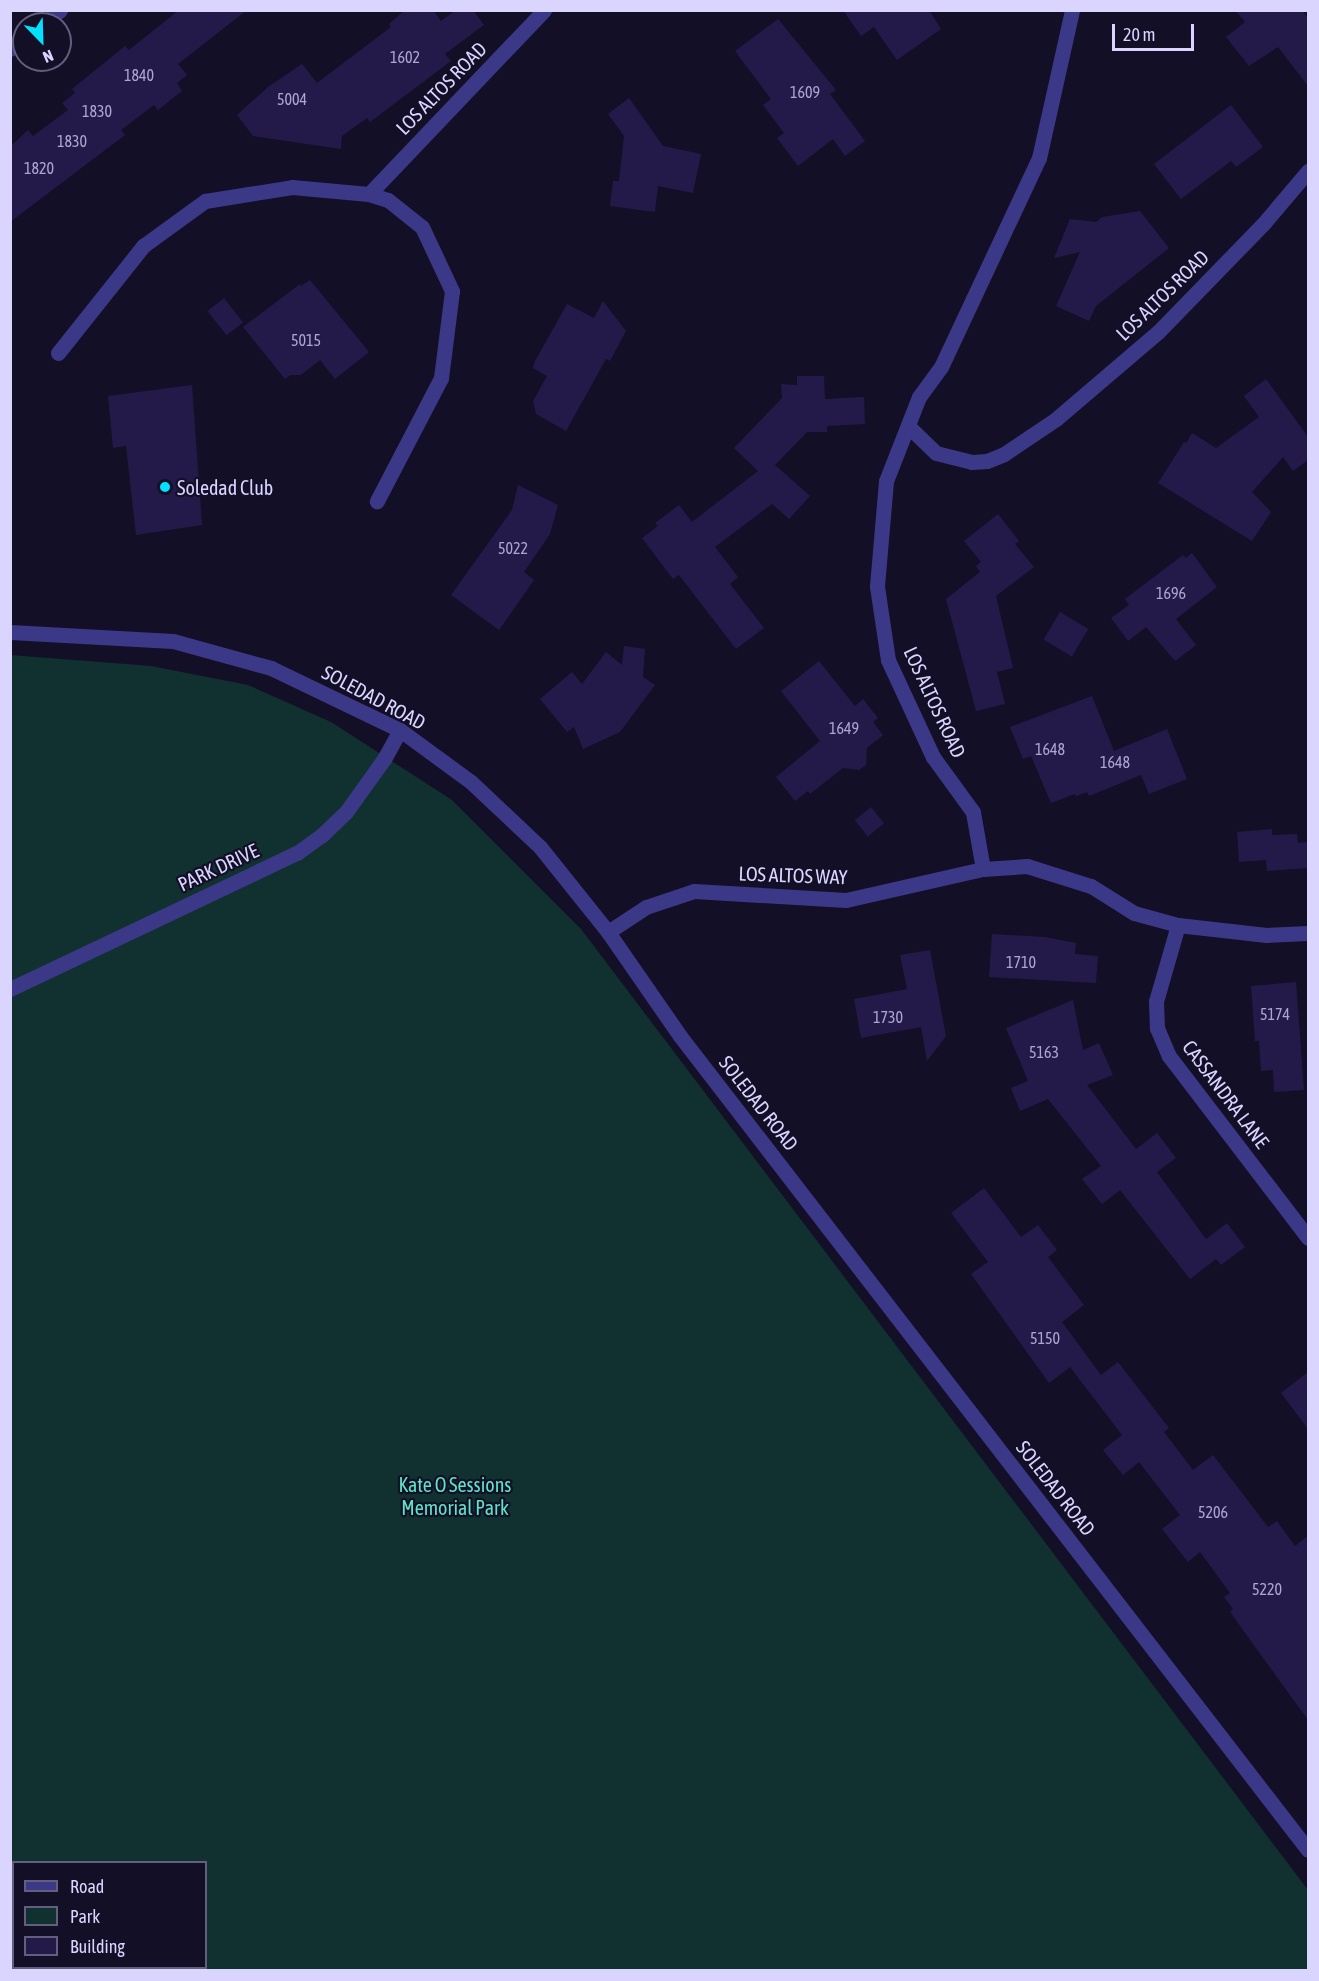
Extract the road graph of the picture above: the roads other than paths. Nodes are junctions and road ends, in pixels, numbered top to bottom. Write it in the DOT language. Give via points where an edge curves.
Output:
graph roads {
  1 [pos="544,10"];
  2 [pos="1072,10"];
  3 [pos="1308,171"];
  4 [pos="369,194"];
  5 [pos="58,352"];
  6 [pos="908,426"];
  7 [pos="377,501"];
  8 [pos="10,632"];
  9 [pos="400,730"];
  10 [pos="983,869"];
  11 [pos="1178,925"];
  12 [pos="608,932"];
  13 [pos="1308,933"];
  14 [pos="10,989"];
  15 [pos="1308,1238"];
  16 [pos="1308,1850"];
  1 -- 4 [label="street, LOS ALTOS ROAD"];
  2 -- 6 [label="street, LOS ALTOS ROAD" via="1039,158 941,367 919,398"];
  3 -- 6 [label="street, LOS ALTOS ROAD" via="1263,224 1158,332 1056,419 1004,454 972,462 936,453"];
  4 -- 5 [label="street" via="292,187 205,201 143,246"];
  4 -- 7 [label="street" via="388,200 422,227 452,291 441,378"];
  6 -- 10 [label="street, LOS ALTOS ROAD" via="886,482 877,586 888,660 933,757 972,812"];
  8 -- 9 [label="street, SOLEDAD ROAD" via="173,641 272,668"];
  9 -- 12 [label="street, SOLEDAD ROAD" via="471,782 540,847"];
  9 -- 14 [label="street, PARK DRIVE" via="346,812 297,853"];
  10 -- 11 [label="street" via="1027,866 1091,886 1134,913"];
  10 -- 12 [label="street, LOS ALTOS WAY" via="846,900 694,891 646,908"];
  11 -- 13 [label="street" via="1266,935"];
  11 -- 15 [label="street, CASSANDRA LANE" via="1155,1001 1157,1028 1169,1056"];
  12 -- 16 [label="street, SOLEDAD ROAD" via="688,1045"];
}
